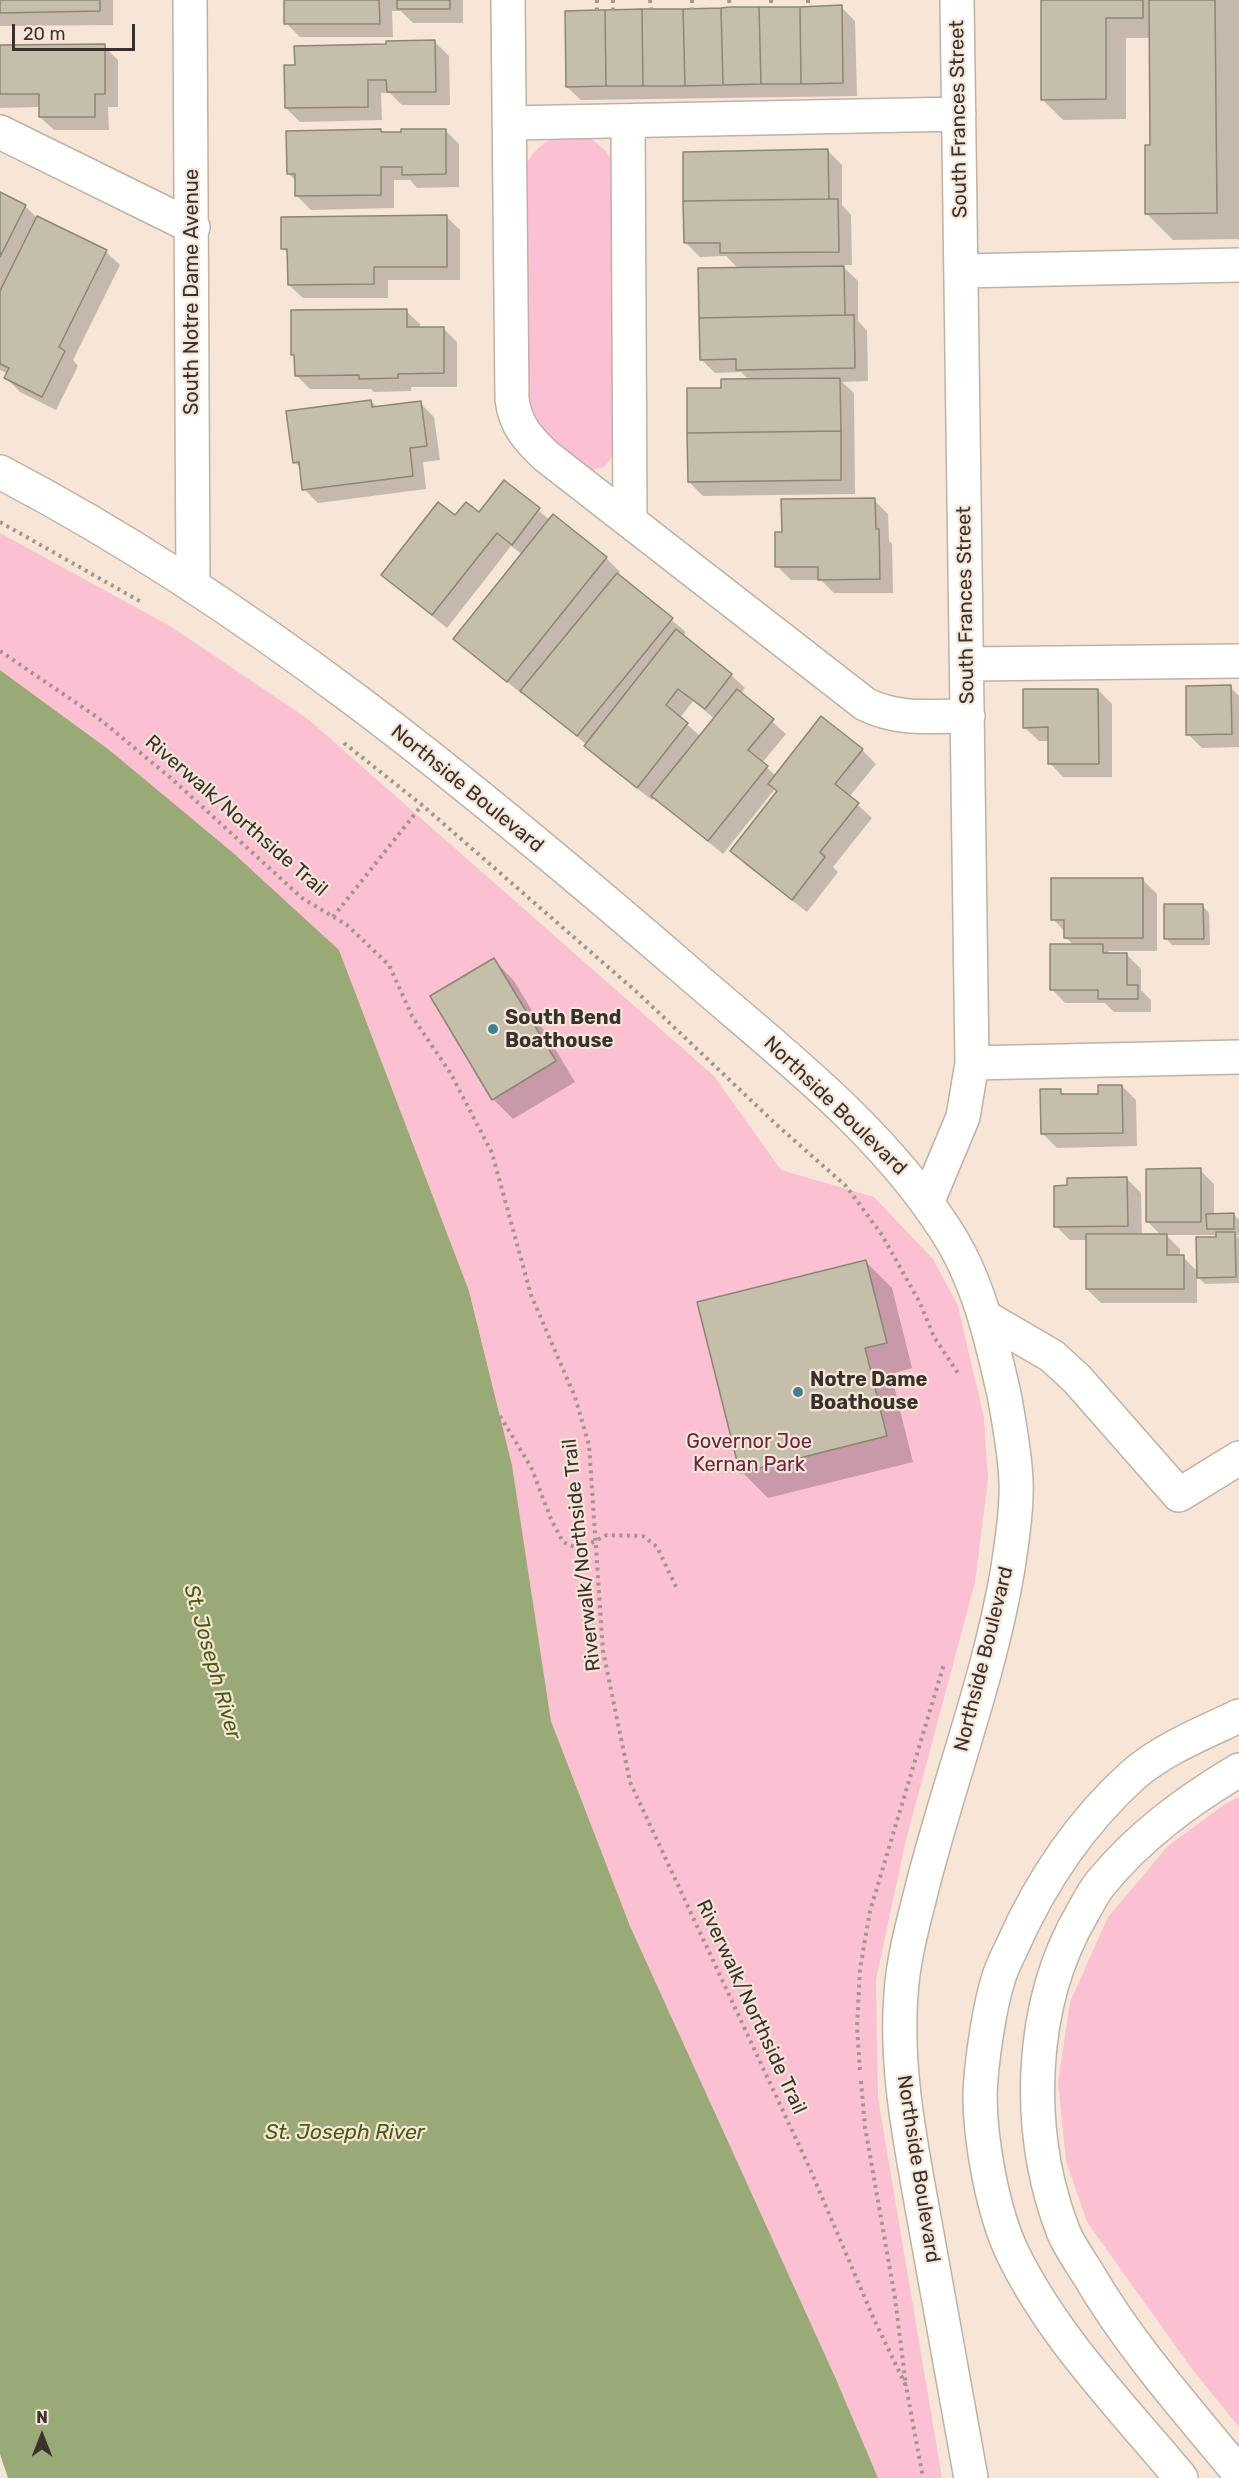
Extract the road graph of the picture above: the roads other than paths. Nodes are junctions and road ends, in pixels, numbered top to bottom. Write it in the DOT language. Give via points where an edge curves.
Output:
graph roads {
  1 [pos="190,0"];
  2 [pos="508,0"];
  3 [pos="957,0"];
  4 [pos="959,114"];
  5 [pos="628,121"];
  6 [pos="509,123"];
  7 [pos="0,132"];
  8 [pos="193,227"];
  9 [pos="1239,265"];
  10 [pos="961,272"];
  11 [pos="0,472"];
  12 [pos="630,520"];
  13 [pos="193,584"];
  14 [pos="1239,661"];
  15 [pos="967,664"];
  16 [pos="968,716"];
  17 [pos="1239,1057"];
  18 [pos="972,1063"];
  19 [pos="927,1203"];
  20 [pos="985,1317"];
  21 [pos="1239,1458"];
  22 [pos="1239,1716"];
  23 [pos="1239,1770"];
  24 [pos="1239,2473"];
  25 [pos="971,2478"];
  26 [pos="1181,2478"];
  1 -- 8 [label="street, South Notre Dame Avenue"];
  2 -- 6 [label="street"];
  3 -- 4 [label="street, South Frances Street"];
  4 -- 5 [label="street"];
  4 -- 10 [label="street, South Frances Street"];
  5 -- 6 [label="street"];
  5 -- 12 [label="street"];
  6 -- 12 [label="street" via="513,410 525,437"];
  7 -- 8 [label="street"];
  8 -- 13 [label="street, South Notre Dame Avenue"];
  9 -- 10 [label="street"];
  10 -- 15 [label="street, South Frances Street"];
  11 -- 13 [label="street, Northside Boulevard"];
  12 -- 16 [label="street" via="865,704 884,714 901,716"];
  13 -- 19 [label="street, Northside Boulevard" via="398,732 606,902 860,1125 907,1174"];
  14 -- 15 [label="street"];
  15 -- 16 [label="street, South Frances Street"];
  16 -- 18 [label="street, South Frances Street"];
  17 -- 18 [label="street"];
  18 -- 19 [label="street, South Frances Street" via="963,1117"];
  19 -- 20 [label="street, Northside Boulevard" via="950,1236"];
  20 -- 21 [label="street" via="1060,1363 1179,1495"];
  20 -- 25 [label="street, Northside Boulevard" via="1009,1418 1016,1482 1011,1546 1001,1610 928,1863 901,1992 904,2100"];
  22 -- 26 [label="street" via="1185,1741 1135,1774 1086,1824 1047,1879 1020,1927 998,1979 980,2095 985,2150 998,2211 1013,2253 1043,2308"];
  23 -- 24 [label="street" via="1190,1799 1136,1844 1098,1886 1067,1938 1043,2012 1039,2128 1048,2180 1064,2233 1109,2309"];
}
